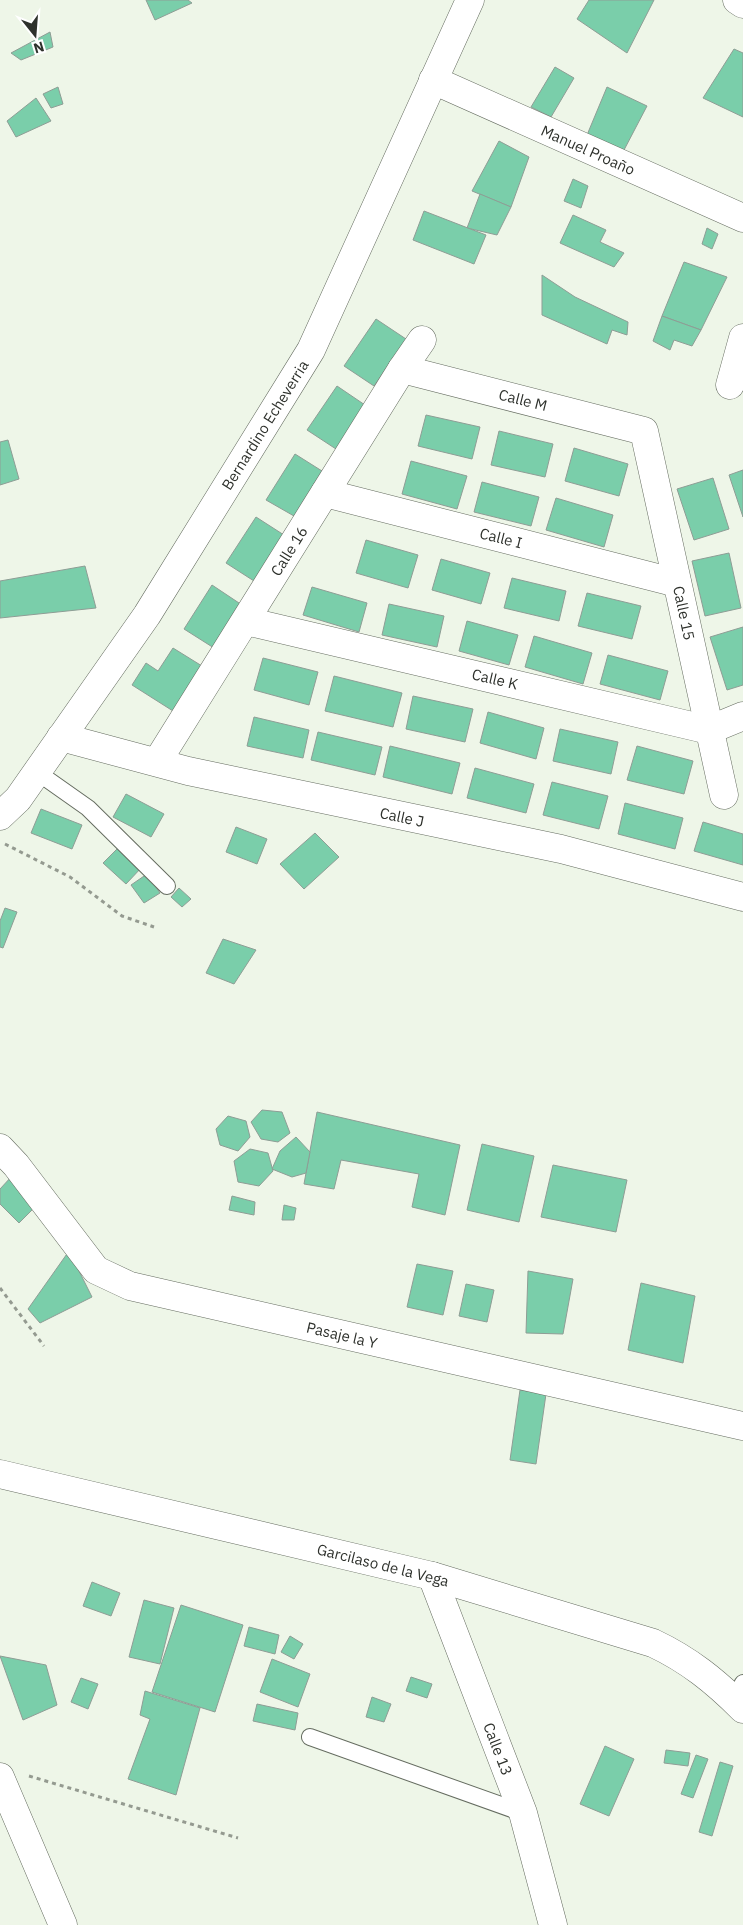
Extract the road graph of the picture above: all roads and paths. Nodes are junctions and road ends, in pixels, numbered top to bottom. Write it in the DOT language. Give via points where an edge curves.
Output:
graph roads {
  1 [pos="470,0"];
  2 [pos="737,0"];
  3 [pos="743,4"];
  4 [pos="433,80"];
  5 [pos="743,218"];
  6 [pos="743,338"];
  7 [pos="422,340"];
  8 [pos="402,369"];
  9 [pos="730,385"];
  10 [pos="644,431"];
  11 [pos="325,493"];
  12 [pos="677,583"];
  13 [pos="246,620"];
  14 [pos="743,716"];
  15 [pos="709,730"];
  16 [pos="61,737"];
  17 [pos="157,762"];
  18 [pos="36,772"];
  19 [pos="724,795"];
  20 [pos="0,816"];
  21 [pos="0,842"];
  22 [pos="167,886"];
  23 [pos="743,897"];
  24 [pos="154,928"];
  25 [pos="0,1148"];
  26 [pos="0,1288"];
  27 [pos="44,1346"];
  28 [pos="743,1426"];
  29 [pos="0,1474"];
  30 [pos="432,1576"];
  31 [pos="740,1697"];
  32 [pos="310,1737"];
  33 [pos="28,1776"];
  34 [pos="0,1777"];
  35 [pos="522,1814"];
  36 [pos="238,1838"];
  37 [pos="63,1925"];
  38 [pos="553,1925"];
  1 -- 4 [label="street, Bernardino Echeverria"];
  2 -- 3 [label="street"];
  4 -- 5 [label="street, Manuel Proaño"];
  4 -- 16 [label="street, Bernardino Echeverria" via="311,350 148,615"];
  6 -- 9 [label="street"];
  7 -- 8 [label="street, Calle 16"];
  8 -- 10 [label="street, Calle M"];
  8 -- 11 [label="street, Calle 16"];
  10 -- 12 [label="street, Calle 15"];
  11 -- 12 [label="street, Calle I"];
  11 -- 13 [label="street, Calle 16"];
  12 -- 15 [label="street, Calle 15"];
  13 -- 15 [label="street, Calle K"];
  13 -- 17 [label="street, Calle 16"];
  14 -- 15 [label="street"];
  15 -- 19 [label="street, Calle 15"];
  16 -- 17 [label="street, Calle J"];
  16 -- 18 [label="street, Bernardino Echeverria"];
  17 -- 23 [label="street, Calle J" via="561,850"];
  18 -- 20 [label="street, Bernardino Echeverria" via="18,799"];
  18 -- 22 [label="lane" via="88,808"];
  21 -- 24 [label="path" via="70,877 122,916"];
  25 -- 28 [label="street, Pasaje la Y" via="96,1270 130,1286"];
  26 -- 27 [label="path"];
  29 -- 30 [label="street, Garcilaso de la Vega"];
  30 -- 31 [label="street, Garcilaso de la Vega" via="653,1644 683,1657"];
  30 -- 35 [label="street, Calle 13"];
  32 -- 35 [label="lane"];
  33 -- 36 [label="path"];
  34 -- 37 [label="street"];
  35 -- 38 [label="street, Calle 13"];
}
